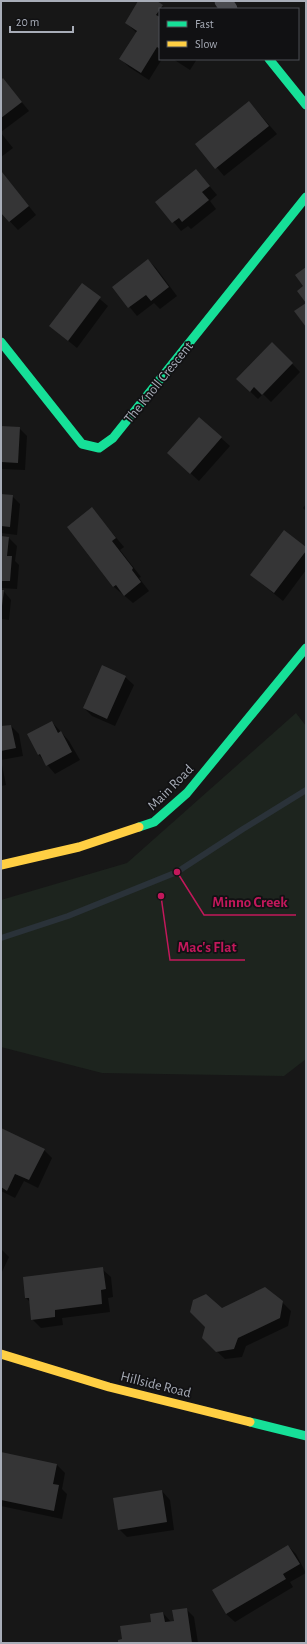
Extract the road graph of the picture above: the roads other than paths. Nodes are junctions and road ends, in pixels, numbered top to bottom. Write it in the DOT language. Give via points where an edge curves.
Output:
graph roads {
  1 [pos="270,60"];
  2 [pos="306,105"];
  3 [pos="306,197"];
  4 [pos="1,342"];
  5 [pos="306,648"];
  6 [pos="1,865"];
  7 [pos="1,1354"];
  8 [pos="306,1436"];
  1 -- 2 [label="street"];
  3 -- 4 [label="street, The Knoll Crescent" via="113,438 99,448 82,444"];
  5 -- 6 [label="street, Main Road" via="187,793 154,822 79,847"];
  7 -- 8 [label="street, Hillside Road" via="109,1387"];
}
